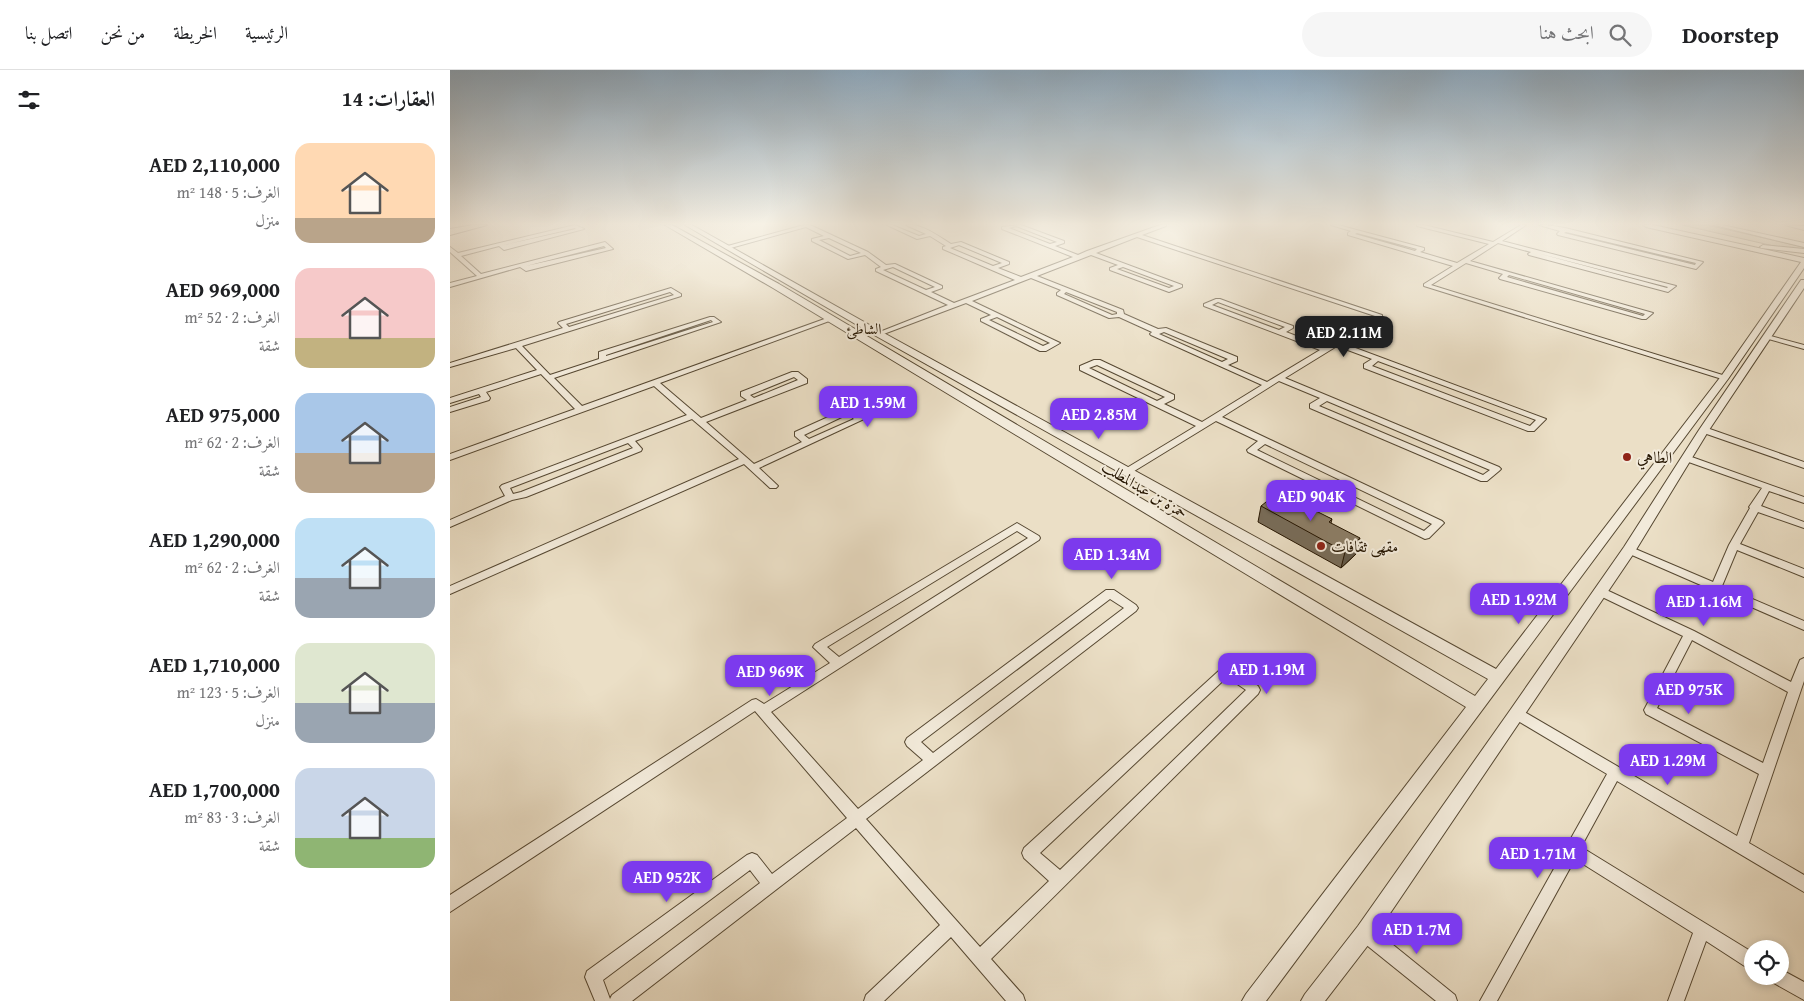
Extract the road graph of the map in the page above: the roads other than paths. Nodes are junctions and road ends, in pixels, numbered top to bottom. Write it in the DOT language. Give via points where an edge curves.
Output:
graph roads {
  1 [pos="472,268"];
  2 [pos="511,268"];
  3 [pos="746,268"];
  4 [pos="759,268"];
  5 [pos="882,268"];
  6 [pos="900,268"];
  7 [pos="993,268"];
  8 [pos="1047,268"];
  9 [pos="1113,268"];
  10 [pos="1132,268"];
  11 [pos="1237,268"];
  12 [pos="1452,268"];
  13 [pos="1487,268"];
  14 [pos="1586,268"];
  15 [pos="1603,268"];
  16 [pos="1800,268"];
  17 [pos="1508,273"];
  18 [pos="1030,275"];
  19 [pos="480,276"];
  20 [pos="1019,279"];
  21 [pos="776,280"];
  22 [pos="1804,282"];
  23 [pos="450,285"];
  24 [pos="926,292"];
  25 [pos="965,300"];
  26 [pos="953,305"];
  27 [pos="997,315"];
  28 [pos="830,319"];
  29 [pos="568,329"];
  30 [pos="1159,332"];
  31 [pos="1280,332"];
  32 [pos="879,334"];
  33 [pos="1767,337"];
  34 [pos="1336,343"];
  35 [pos="517,345"];
  36 [pos="1804,348"];
  37 [pos="1326,349"];
  38 [pos="1378,358"];
  39 [pos="603,360"];
  40 [pos="450,365"];
  41 [pos="1222,365"];
  42 [pos="542,371"];
  43 [pos="1725,377"];
  44 [pos="548,378"];
  45 [pos="1278,378"];
  46 [pos="654,382"];
  47 [pos="1268,384"];
  48 [pos="481,391"];
  49 [pos="1326,398"];
  50 [pos="450,401"];
  51 [pos="753,401"];
  52 [pos="1157,404"];
  53 [pos="580,409"];
  54 [pos="450,410"];
  55 [pos="1215,417"];
  56 [pos="696,419"];
  57 [pos="1202,425"];
  58 [pos="1704,430"];
  59 [pos="630,440"];
  60 [pos="1264,440"];
  61 [pos="808,443"];
  62 [pos="450,457"];
  63 [pos="1686,458"];
  64 [pos="745,460"];
  65 [pos="1804,465"];
  66 [pos="752,468"];
  67 [pos="1128,470"];
  68 [pos="773,486"];
  69 [pos="1767,487"];
  70 [pos="510,497"];
  71 [pos="1804,500"];
  72 [pos="1754,507"];
  73 [pos="450,524"];
  74 [pos="1804,525"];
  75 [pos="1734,545"];
  76 [pos="1629,550"];
  77 [pos="1804,573"];
  78 [pos="1716,588"];
  79 [pos="450,590"];
  80 [pos="1600,591"];
  81 [pos="1804,626"];
  82 [pos="1690,634"];
  83 [pos="838,663"];
  84 [pos="1804,663"];
  85 [pos="1498,678"];
  86 [pos="1794,689"];
  87 [pos="1477,706"];
  88 [pos="763,711"];
  89 [pos="1517,714"];
  90 [pos="933,761"];
  91 [pos="1614,772"];
  92 [pos="1765,772"];
  93 [pos="857,819"];
  94 [pos="1740,846"];
  95 [pos="1572,849"];
  96 [pos="1060,880"];
  97 [pos="1804,884"];
  98 [pos="770,885"];
  99 [pos="450,904"];
  100 [pos="951,926"];
  101 [pos="1702,930"];
  102 [pos="1365,933"];
  103 [pos="1744,955"];
  104 [pos="980,959"];
  105 [pos="1789,983"];
  106 [pos="1804,992"];
  107 [pos="603,1001"];
  108 [pos="618,1001"];
  109 [pos="872,1001"];
  110 [pos="1017,1001"];
  111 [pos="1253,1001"];
  112 [pos="1312,1001"];
  113 [pos="1449,1001"];
  114 [pos="1488,1001"];
  115 [pos="1676,1001"];
  1 -- 19 [label="street"];
  2 -- 19 [label="street"];
  3 -- 21 [label="street, حمزة بن عبدالمطلب" via="761,277"];
  4 -- 21 [label="street, حمزة بن عبدالمطلب"];
  5 -- 24 [label="street" via="878,270"];
  6 -- 24 [label="street" via="940,288"];
  7 -- 20 [label="street"];
  8 -- 18 [label="street"];
  9 -- 10 [label="street" via="1169,290 1180,286"];
  11 -- 34 [label="street" via="1380,316"];
  12 -- 43 [label="street" via="1426,285"];
  13 -- 17 [label="street"];
  14 -- 15 [label="street" via="1668,290 1673,286"];
  16 -- 43 [label="street"];
  17 -- 17 [label="street" via="1527,278 1650,313 1644,318 1502,278"];
  18 -- 20 [label="street"];
  18 -- 30 [label="street" via="1121,312 1120,315"];
  19 -- 23 [label="street"];
  20 -- 25 [label="street"];
  21 -- 28 [label="street, حمزة بن عبدالمطلب"];
  21 -- 32 [label="street, حمزة بن عبدالمطلب" via="790,284"];
  22 -- 33 [label="street"];
  24 -- 26 [label="street"];
  25 -- 26 [label="street"];
  25 -- 27 [label="street"];
  26 -- 32 [label="street"];
  27 -- 27 [label="street" via="1048,339 1056,343 1043,349 983,320"];
  28 -- 46 [label="street"];
  28 -- 87 [label="street, حمزة بن عبدالمطلب"];
  29 -- 29 [label="street" via="670,298 680,295 671,290 561,323"];
  29 -- 35 [label="street"];
  30 -- 41 [label="street" via="1152,334"];
  30 -- 41 [label="street" via="1164,329 1234,359"];
  31 -- 31 [label="street" via="1243,318 1206,305 1218,300 1291,327"];
  31 -- 37 [label="street"];
  32 -- 67 [label="street, حمزة بن عبدالمطلب"];
  33 -- 36 [label="street"];
  33 -- 58 [label="street"];
  34 -- 37 [label="street"];
  34 -- 38 [label="street"];
  35 -- 40 [label="street"];
  35 -- 42 [label="street"];
  37 -- 45 [label="street"];
  38 -- 38 [label="street" via="1478,396 1542,419 1531,429 1367,366"];
  39 -- 39 [label="street" via="638,348 718,322 712,318 639,341 602,354"];
  39 -- 44 [label="street"];
  41 -- 47 [label="street"];
  42 -- 44 [label="street"];
  42 -- 48 [label="street"];
  43 -- 85 [label="street"];
  44 -- 53 [label="street"];
  45 -- 47 [label="street"];
  45 -- 49 [label="street"];
  46 -- 53 [label="street"];
  46 -- 56 [label="street"];
  47 -- 55 [label="street"];
  48 -- 50 [label="street"];
  48 -- 54 [label="street" via="486,398"];
  49 -- 49 [label="street" via="1371,416 1496,468 1484,479 1313,406"];
  51 -- 51 [label="street" via="779,391 804,381 794,374 744,394"];
  51 -- 56 [label="street"];
  52 -- 52 [label="street" via="1141,396 1083,368 1096,362 1171,397"];
  52 -- 57 [label="street"];
  53 -- 62 [label="street"];
  55 -- 57 [label="street"];
  55 -- 60 [label="street"];
  56 -- 59 [label="street"];
  56 -- 64 [label="street"];
  57 -- 67 [label="street"];
  58 -- 63 [label="street"];
  58 -- 65 [label="street"];
  59 -- 70 [label="street" via="505,487"];
  59 -- 70 [label="street" via="638,449"];
  60 -- 60 [label="street" via="1281,449 1439,523 1424,536 1251,450"];
  61 -- 61 [label="street" via="825,435 860,419 849,412 798,434"];
  61 -- 66 [label="street"];
  63 -- 69 [label="street"];
  63 -- 76 [label="street"];
  64 -- 66 [label="street"];
  64 -- 79 [label="street"];
  66 -- 68 [label="street"];
  67 -- 85 [label="street, حمزة بن عبدالمطلب"];
  69 -- 71 [label="street"];
  69 -- 72 [label="street"];
  70 -- 73 [label="street"];
  72 -- 74 [label="street"];
  72 -- 75 [label="street"];
  75 -- 77 [label="street"];
  75 -- 78 [label="street"];
  76 -- 78 [label="street"];
  76 -- 80 [label="street"];
  78 -- 81 [label="street"];
  80 -- 82 [label="street"];
  80 -- 89 [label="street"];
  82 -- 86 [label="street"];
  82 -- 92 [label="street" via="1650,710"];
  83 -- 83 [label="street" via="1010,554 1035,538 1017,526 819,647"];
  83 -- 88 [label="street"];
  84 -- 86 [label="street"];
  85 -- 87 [label="street"];
  86 -- 92 [label="street"];
  87 -- 111 [label="street"];
  88 -- 93 [label="street"];
  88 -- 99 [label="street" via="756,704"];
  89 -- 91 [label="street"];
  89 -- 102 [label="street"];
  90 -- 90 [label="street" via="1109,626 1132,608 1110,593 912,742"];
  90 -- 93 [label="street"];
  91 -- 94 [label="street"];
  91 -- 95 [label="street"];
  92 -- 94 [label="street"];
  93 -- 98 [label="street"];
  93 -- 100 [label="street"];
  94 -- 97 [label="street"];
  95 -- 101 [label="street"];
  95 -- 114 [label="street"];
  96 -- 96 [label="street" via="1171,771 1254,690 1227,670 1029,853"];
  96 -- 104 [label="street"];
  98 -- 107 [label="street" via="752,860 593,977"];
  98 -- 108 [label="street"];
  100 -- 104 [label="street"];
  100 -- 109 [label="street"];
  101 -- 103 [label="street"];
  101 -- 115 [label="street"];
  102 -- 112 [label="street"];
  102 -- 113 [label="street"];
  104 -- 110 [label="street"];
  105 -- 106 [label="street"];
}
